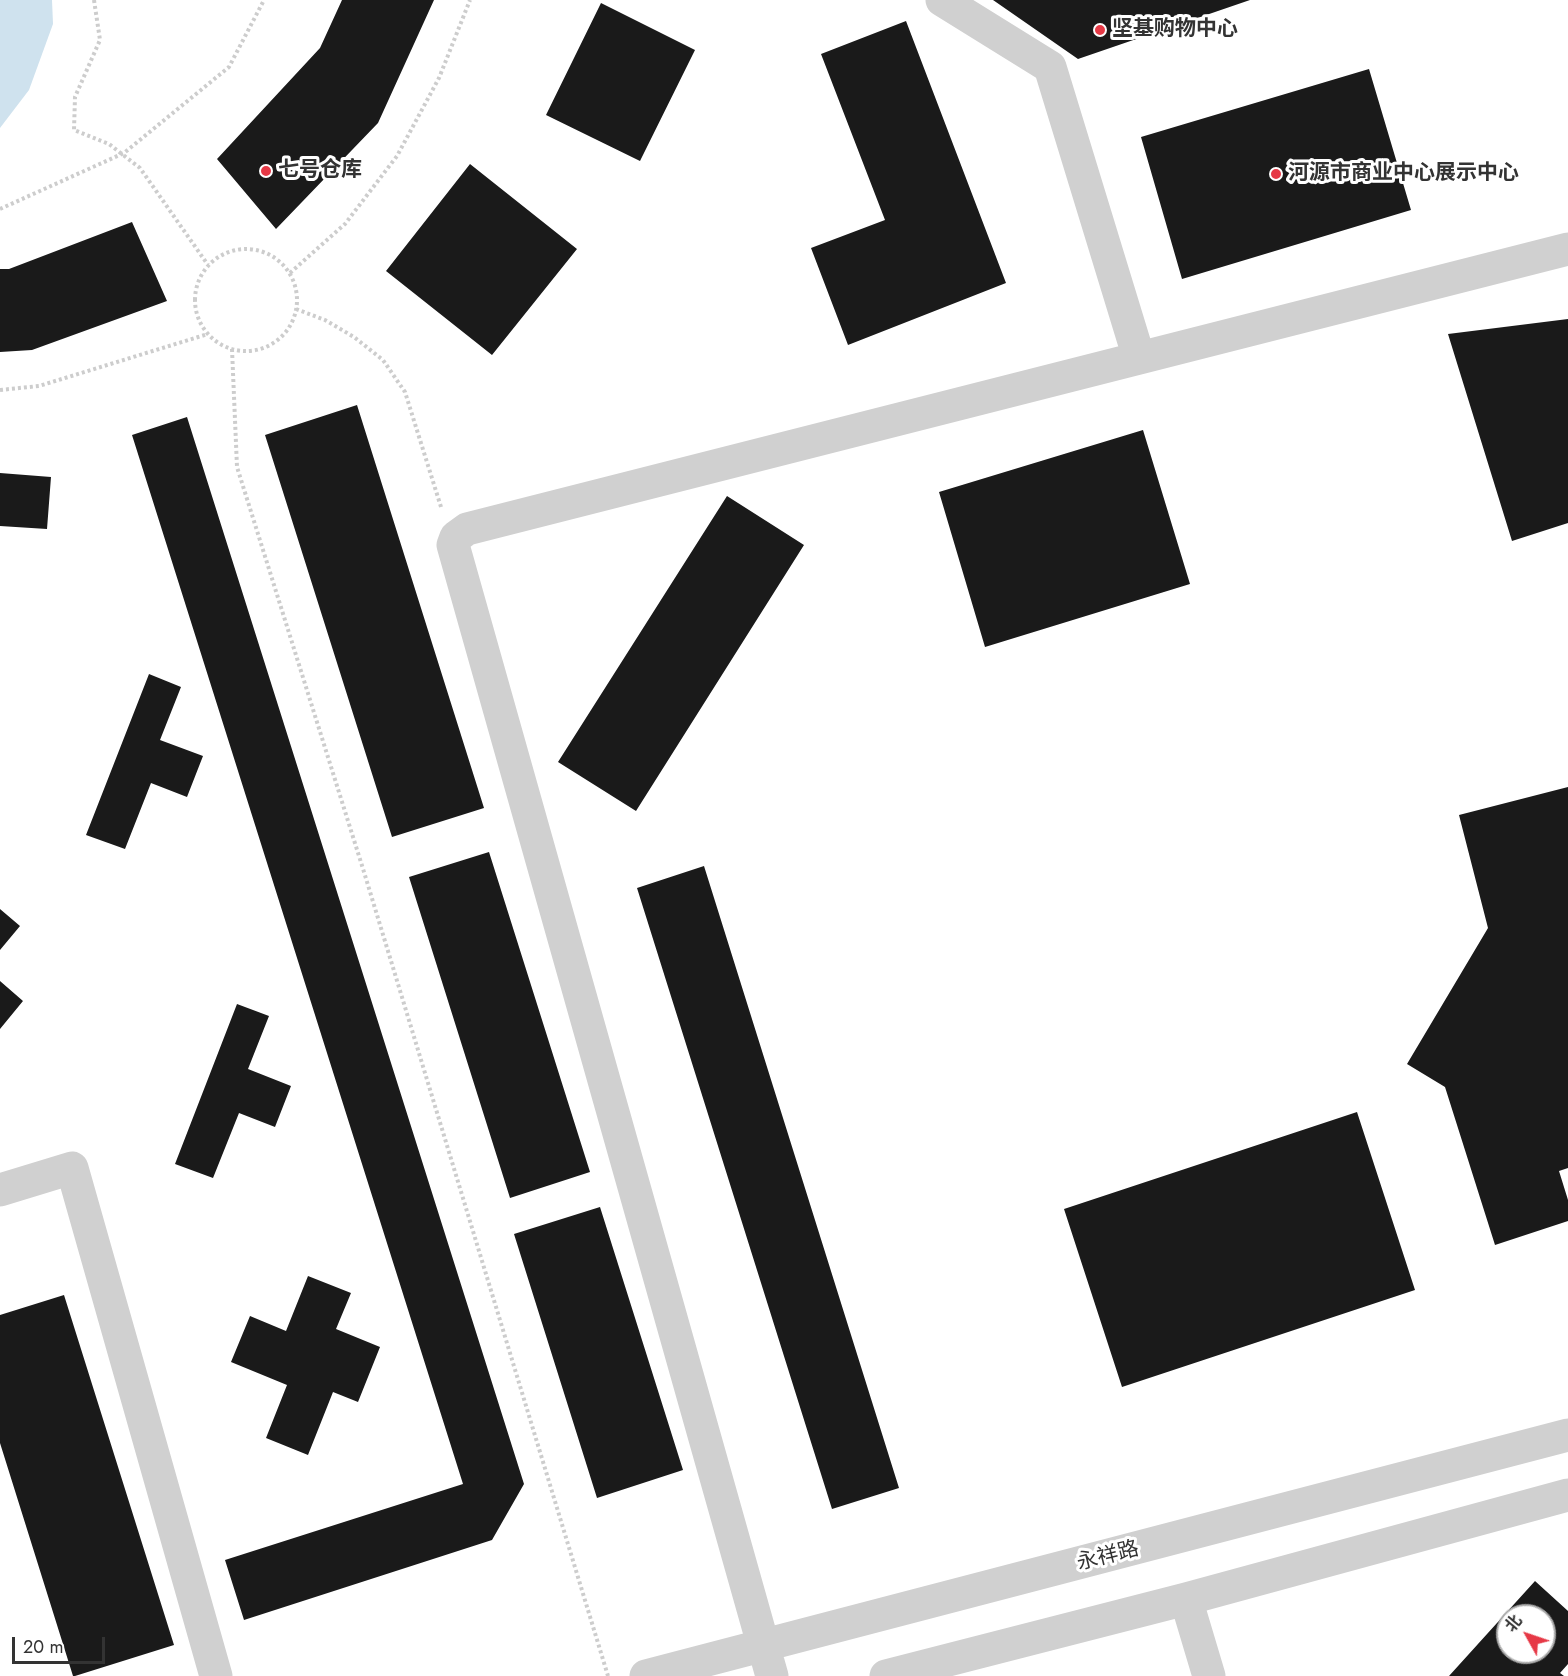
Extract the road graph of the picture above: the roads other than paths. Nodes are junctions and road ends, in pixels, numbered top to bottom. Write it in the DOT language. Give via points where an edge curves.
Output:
graph roads {
  1 [pos="942,0"];
  2 [pos="1568,249"];
  3 [pos="1139,358"];
  4 [pos="0,1190"];
  5 [pos="1568,1435"];
  6 [pos="1568,1495"];
  7 [pos="1186,1599"];
  8 [pos="767,1661"];
  9 [pos="216,1676"];
  10 [pos="646,1676"];
  11 [pos="886,1676"];
  12 [pos="1209,1676"];
  1 -- 3 [label="street" via="1050,67"];
  2 -- 3 [label="street"];
  3 -- 8 [label="street" via="467,530 456,537 453,545"];
  4 -- 9 [label="street" via="72,1168"];
  5 -- 8 [label="street, 永祥路"];
  6 -- 7 [label="street"];
  7 -- 11 [label="street"];
  7 -- 12 [label="street"];
  8 -- 10 [label="street, 永祥路"];
}
